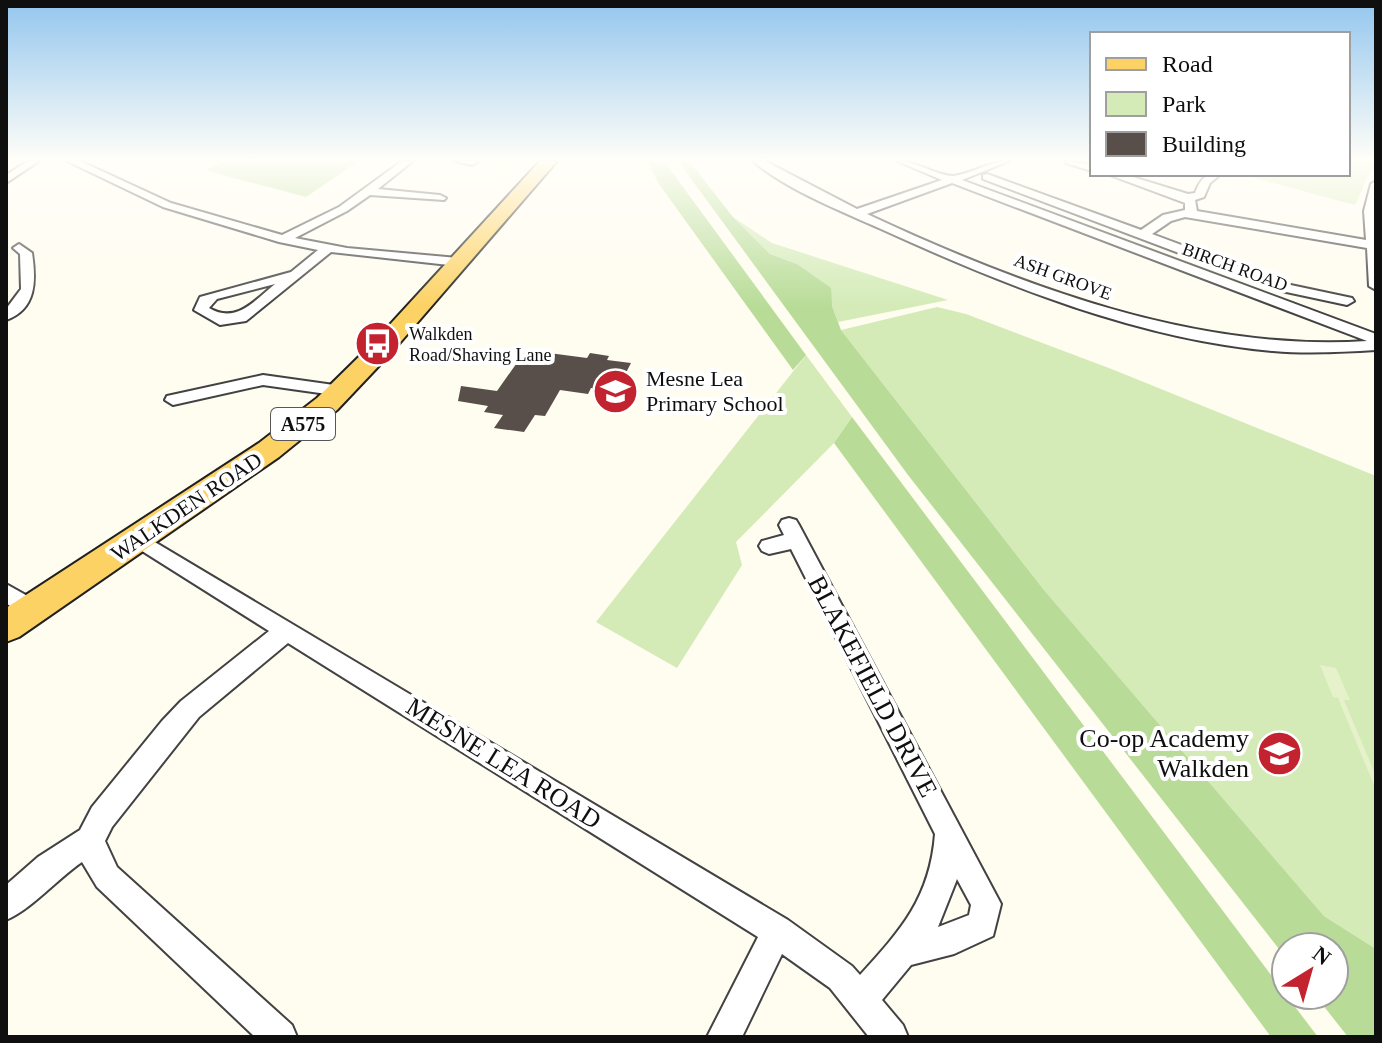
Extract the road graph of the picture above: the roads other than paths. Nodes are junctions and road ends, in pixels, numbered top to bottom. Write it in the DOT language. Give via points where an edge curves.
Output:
graph roads {
  1 [pos="183,210"];
  2 [pos="342,210"];
  3 [pos="505,210"];
  4 [pos="852,210"];
  5 [pos="868,210"];
  6 [pos="1030,210"];
  7 [pos="1073,210"];
  8 [pos="1191,210"];
  9 [pos="1370,210"];
  10 [pos="858,213"];
  11 [pos="1191,214"];
  12 [pos="1142,235"];
  13 [pos="283,239"];
  14 [pos="1371,245"];
  15 [pos="19,248"];
  16 [pos="327,249"];
  17 [pos="458,262"];
  18 [pos="293,275"];
  19 [pos="1376,286"];
  20 [pos="1347,301"];
  21 [pos="6,316"];
  22 [pos="1376,342"];
  23 [pos="341,391"];
  24 [pos="173,400"];
  25 [pos="138,539"];
  26 [pos="769,546"];
  27 [pos="6,592"];
  28 [pos="32,609"];
  29 [pos="6,627"];
  30 [pos="287,630"];
  31 [pos="949,832"];
  32 [pos="90,840"];
  33 [pos="6,905"];
  34 [pos="777,931"];
  35 [pos="902,952"];
  36 [pos="861,999"];
  37 [pos="280,1037"];
  38 [pos="724,1037"];
  39 [pos="891,1037"];
  1 -- 13 [label="street"];
  2 -- 13 [label="street"];
  3 -- 17 [label="main road, WALKDEN ROAD / A575"];
  4 -- 10 [label="street, ASH GROVE"];
  5 -- 10 [label="street"];
  6 -- 22 [label="street, BIRCH ROAD"];
  7 -- 12 [label="street"];
  8 -- 11 [label="street"];
  9 -- 14 [label="street"];
  10 -- 22 [label="street, ASH GROVE" via="1033,286 1170,331 1296,349"];
  11 -- 12 [label="street" via="1172,216"];
  11 -- 14 [label="street"];
  12 -- 20 [label="street" via="1282,287"];
  13 -- 16 [label="street"];
  14 -- 19 [label="street"];
  15 -- 21 [label="street" via="26,253 30,289 26,300"];
  16 -- 17 [label="street"];
  16 -- 18 [label="street"];
  17 -- 23 [label="main road, WALKDEN ROAD / A575"];
  18 -- 18 [label="street" via="233,321 220,321 201,310 212,296"];
  23 -- 24 [label="street" via="263,380"];
  23 -- 25 [label="main road, WALKDEN ROAD / A575" via="269,450"];
  25 -- 28 [label="main road, WALKDEN ROAD / A575"];
  25 -- 30 [label="street, MESNE LEA ROAD"];
  26 -- 31 [label="street, BLAKEFIELD DRIVE" via="792,532"];
  27 -- 28 [label="street"];
  28 -- 29 [label="main road, WALKDEN ROAD / A575"];
  30 -- 32 [label="street" via="171,729"];
  30 -- 34 [label="street, MESNE LEA ROAD"];
  31 -- 35 [label="street" via="944,877"];
  31 -- 35 [label="street, BLAKEFIELD DRIVE" via="978,885 986,915 982,925 967,933"];
  32 -- 33 [label="street" via="48,867"];
  32 -- 37 [label="street" via="107,877"];
  34 -- 36 [label="street, MESNE LEA ROAD" via="841,977"];
  34 -- 38 [label="street"];
  35 -- 36 [label="street"];
  36 -- 39 [label="street, MESNE LEA ROAD"];
}
